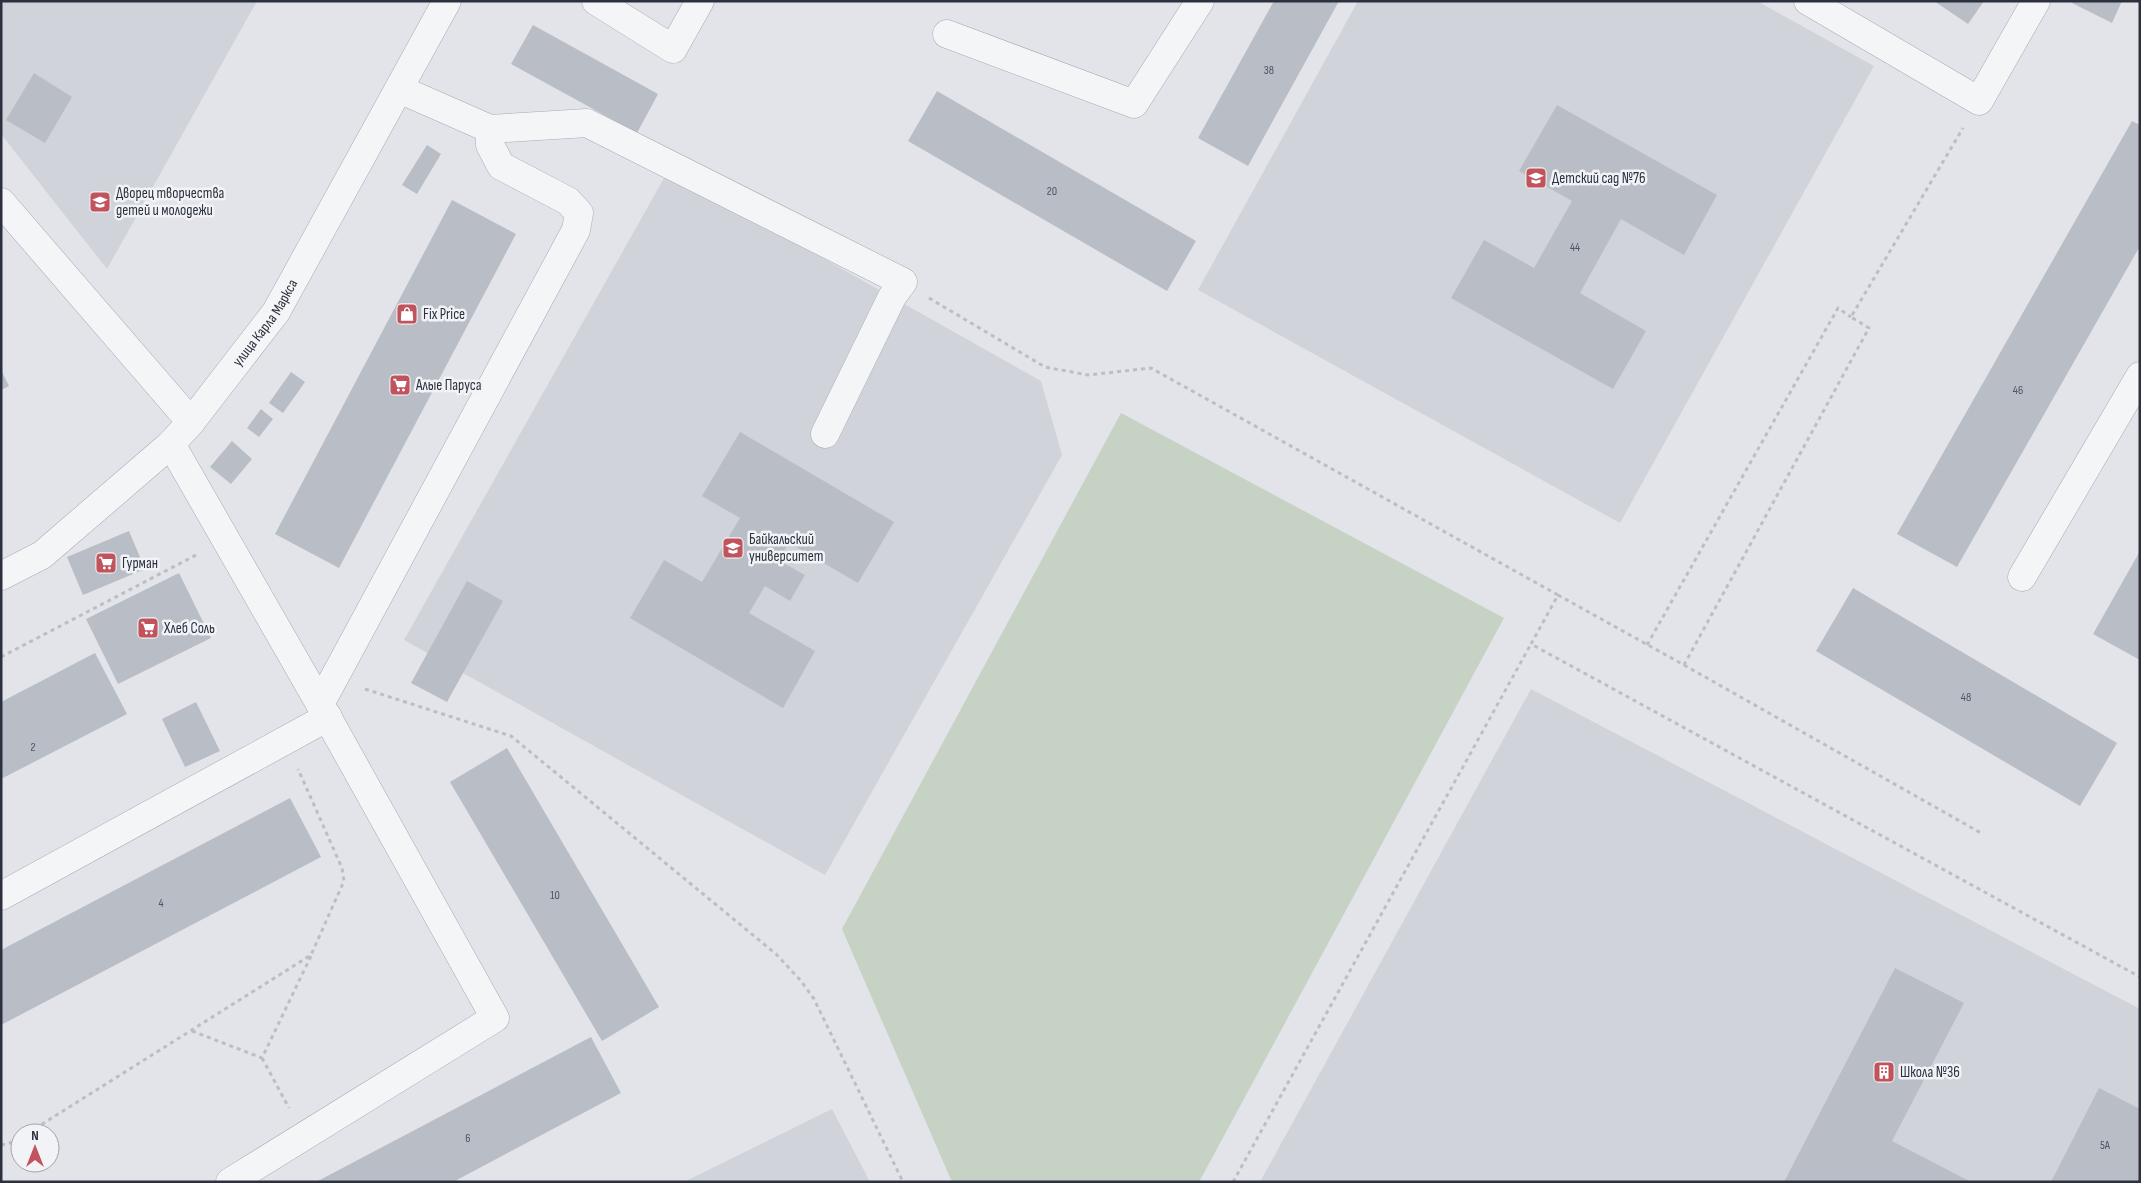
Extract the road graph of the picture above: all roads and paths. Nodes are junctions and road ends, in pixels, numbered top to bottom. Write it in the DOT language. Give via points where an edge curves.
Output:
graph roads {
  1 [pos="447,1"];
  2 [pos="596,1"];
  3 [pos="700,1"];
  4 [pos="1200,1"];
  5 [pos="1808,1"];
  6 [pos="2036,1"];
  7 [pos="947,34"];
  8 [pos="399,89"];
  9 [pos="1979,101"];
  10 [pos="490,129"];
  11 [pos="1,202"];
  12 [pos="903,282"];
  13 [pos="1852,316"];
  14 [pos="2140,376"];
  15 [pos="191,422"];
  16 [pos="826,434"];
  17 [pos="171,444"];
  18 [pos="226,539"];
  19 [pos="1,576"];
  20 [pos="2022,577"];
  21 [pos="1558,595"];
  22 [pos="1532,644"];
  23 [pos="1648,645"];
  24 [pos="1,657"];
  25 [pos="1684,665"];
  26 [pos="334,679"];
  27 [pos="324,710"];
  28 [pos="285,741"];
  29 [pos="1981,833"];
  30 [pos="1,896"];
  31 [pos="312,956"];
  32 [pos="2140,977"];
  33 [pos="191,1031"];
  34 [pos="262,1058"];
  35 [pos="44,1123"];
  36 [pos="304,1136"];
  37 [pos="230,1182"];
  38 [pos="903,1182"];
  39 [pos="1233,1182"];
  1 -- 8 [label="street, улица Карла Маркса"];
  2 -- 3 [label="street" via="673,49"];
  4 -- 7 [label="street" via="1134,104"];
  5 -- 9 [label="street"];
  6 -- 9 [label="street"];
  8 -- 10 [label="street"];
  8 -- 15 [label="street, улица Карла Маркса" via="276,312"];
  9 -- 13 [label="path"];
  10 -- 12 [label="street" via="587,123"];
  10 -- 26 [label="street" via="490,145 501,166 568,201 578,213 576,230"];
  11 -- 15 [label="street"];
  12 -- 16 [label="street" via="892,297"];
  12 -- 21 [label="path" via="1045,367 1088,375 1151,368"];
  13 -- 23 [label="path" via="1838,308"];
  13 -- 25 [label="path" via="1869,328"];
  14 -- 20 [label="street"];
  15 -- 17 [label="street, улица Карла Маркса"];
  17 -- 18 [label="street"];
  17 -- 19 [label="street, улица Карла Маркса" via="42,554"];
  18 -- 24 [label="path"];
  18 -- 27 [label="street"];
  21 -- 22 [label="path"];
  21 -- 23 [label="path"];
  22 -- 32 [label="path"];
  22 -- 39 [label="path"];
  23 -- 25 [label="path"];
  25 -- 29 [label="path"];
  26 -- 27 [label="street"];
  26 -- 38 [label="path" via="511,736 776,954 814,999"];
  27 -- 28 [label="street"];
  27 -- 36 [label="street" via="495,1018"];
  28 -- 30 [label="street"];
  28 -- 31 [label="path" via="342,868 344,881"];
  31 -- 33 [label="path"];
  31 -- 34 [label="path"];
  33 -- 34 [label="path"];
  33 -- 35 [label="path"];
  34 -- 36 [label="path"];
  36 -- 37 [label="street"];
}
